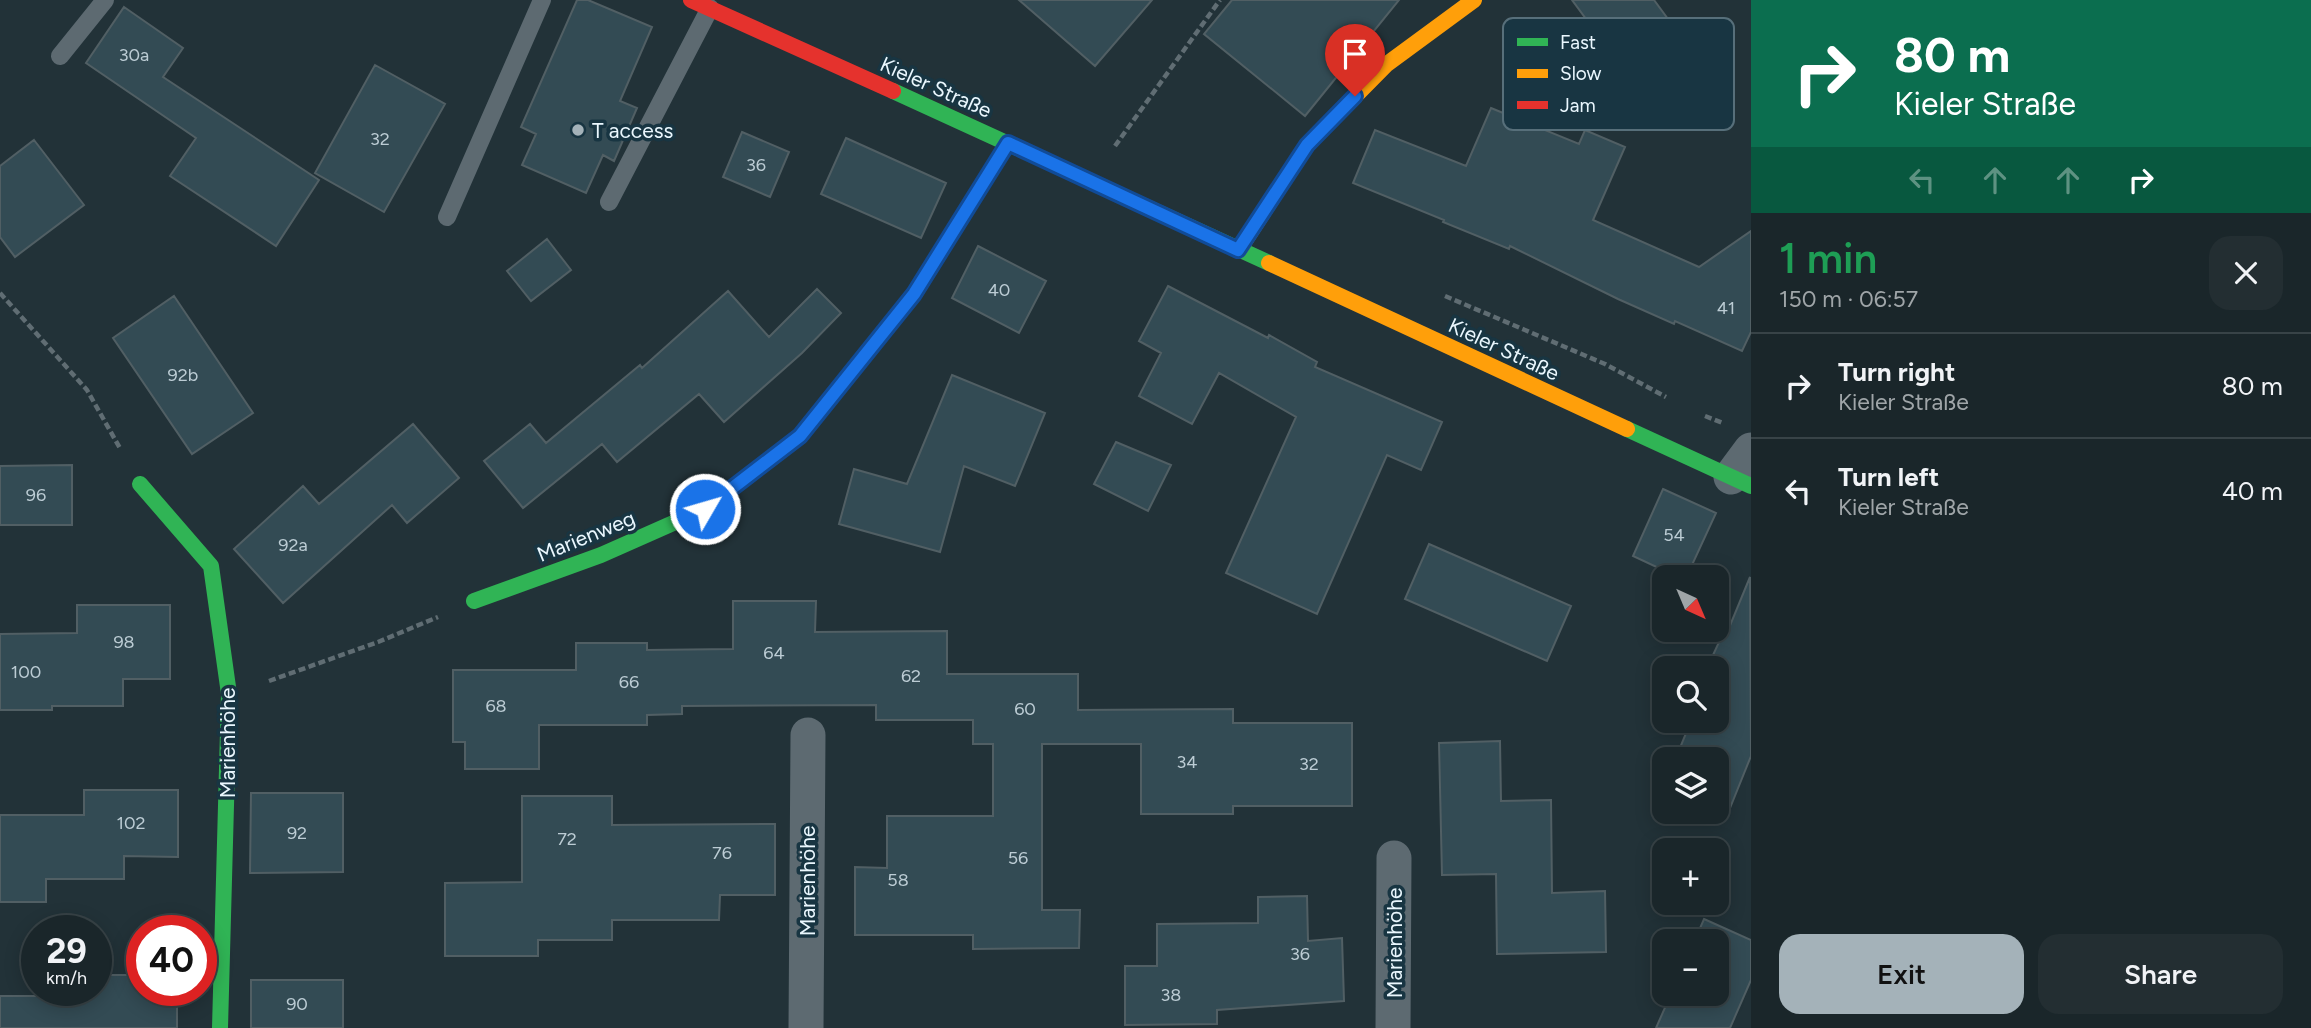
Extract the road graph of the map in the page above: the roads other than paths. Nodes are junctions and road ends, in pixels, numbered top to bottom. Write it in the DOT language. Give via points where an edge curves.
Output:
graph roads {
  1 [pos="542,0"];
  2 [pos="691,0"];
  3 [pos="1474,0"];
  4 [pos="100,2"];
  5 [pos="710,8"];
  6 [pos="60,56"];
  7 [pos="1008,143"];
  8 [pos="609,202"];
  9 [pos="447,217"];
  10 [pos="1238,250"];
  11 [pos="1744,471"];
  12 [pos="141,484"];
  13 [pos="474,601"];
  14 [pos="808,735"];
  15 [pos="1394,858"];
  16 [pos="220,1028"];
  17 [pos="806,1028"];
  18 [pos="1393,1028"];
  1 -- 9 [label="lane"];
  2 -- 5 [label="street, Kieler Straße"];
  3 -- 10 [label="street" via="1387,64 1307,145"];
  4 -- 6 [label="lane"];
  5 -- 7 [label="street, Kieler Straße"];
  5 -- 8 [label="lane"];
  7 -- 10 [label="street, Kieler Straße"];
  7 -- 13 [label="street, Marienweg" via="914,294 800,436 705,509 601,555"];
  10 -- 11 [label="street, Kieler Straße"];
  12 -- 16 [label="street, Marienhöhe" via="211,566 229,694"];
  14 -- 17 [label="street, Marienhöhe"];
  15 -- 18 [label="street, Marienhöhe"];
}
